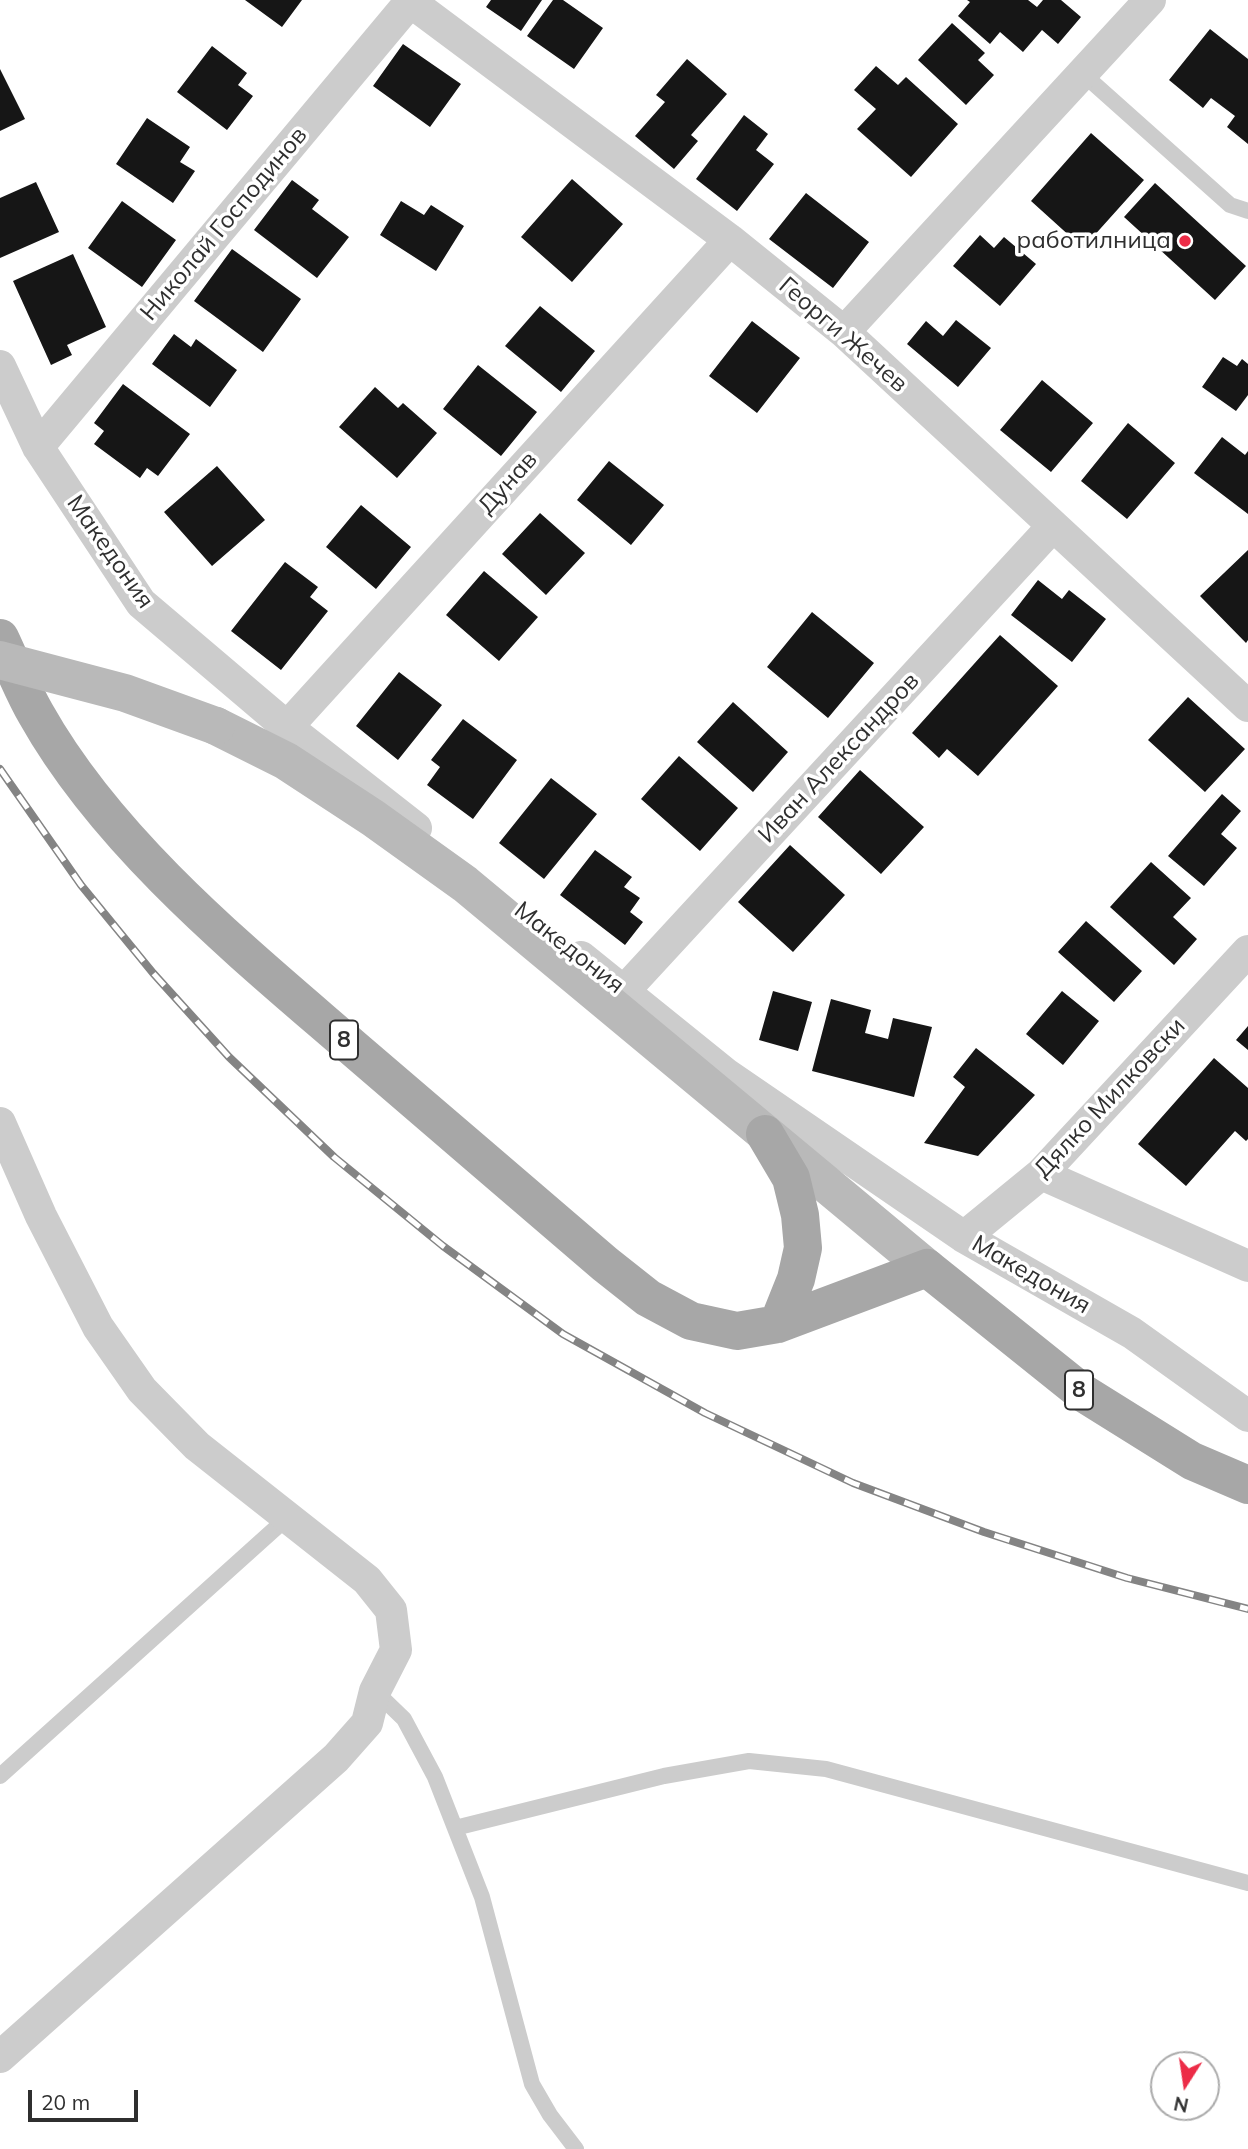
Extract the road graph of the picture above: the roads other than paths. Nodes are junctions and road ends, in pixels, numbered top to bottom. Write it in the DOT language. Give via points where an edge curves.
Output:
graph roads {
  1 [pos="1150,0"];
  2 [pos="409,1"];
  3 [pos="1082,73"];
  4 [pos="1248,211"];
  5 [pos="730,240"];
  6 [pos="844,332"];
  7 [pos="0,366"];
  8 [pos="38,447"];
  9 [pos="1053,526"];
  10 [pos="0,638"];
  11 [pos="0,660"];
  12 [pos="1248,706"];
  13 [pos="287,727"];
  14 [pos="1248,951"];
  15 [pos="624,991"];
  16 [pos="0,1123"];
  17 [pos="765,1134"];
  18 [pos="1041,1174"];
  19 [pos="964,1237"];
  20 [pos="1248,1266"];
  21 [pos="927,1268"];
  22 [pos="778,1324"];
  23 [pos="1248,1416"];
  24 [pos="1248,1485"];
  25 [pos="288,1517"];
  26 [pos="376,1691"];
  27 [pos="0,1776"];
  28 [pos="455,1828"];
  29 [pos="1248,1883"];
  30 [pos="0,2057"];
  31 [pos="576,2149"];
  1 -- 3 [label="street"];
  2 -- 5 [label="street, Георги Жечев"];
  2 -- 8 [label="street, Николай Господинов"];
  3 -- 4 [label="lane" via="1230,205"];
  3 -- 6 [label="street"];
  5 -- 6 [label="street, Георги Жечев"];
  5 -- 13 [label="street, Дунав"];
  6 -- 9 [label="street, Георги Жечев"];
  7 -- 8 [label="street, Македония"];
  8 -- 13 [label="street, Македония" via="141,603"];
  9 -- 12 [label="street, Георги Жечев"];
  9 -- 15 [label="street, Иван Александров"];
  10 -- 22 [label="main road, 8" via="36,715 133,846 323,1021 648,1298 691,1321 737,1331"];
  11 -- 17 [label="main road, bridge" via="125,693 216,726 286,761 465,884"];
  13 -- 15 [label="street, Македония"];
  14 -- 18 [label="street, Дялко Милковски"];
  15 -- 19 [label="street, Македония" via="726,1074"];
  16 -- 25 [label="street" via="41,1216 99,1327 142,1390 197,1446"];
  17 -- 21 [label="main road"];
  17 -- 22 [label="main road" via="791,1178 803,1248"];
  18 -- 19 [label="street, Дялко Милковски"];
  18 -- 20 [label="street"];
  19 -- 23 [label="street, Македония" via="1132,1333"];
  21 -- 22 [label="main road, 8"];
  21 -- 24 [label="main road, 8" via="1083,1393 1192,1461"];
  25 -- 26 [label="street" via="367,1580 391,1610 396,1650"];
  25 -- 27 [label="lane"];
  26 -- 28 [label="lane" via="404,1719"];
  26 -- 30 [label="street" via="367,1723 335,1758"];
  28 -- 29 [label="lane" via="664,1776 749,1761 826,1769"];
  28 -- 31 [label="lane" via="482,1897 532,2084"];
}
